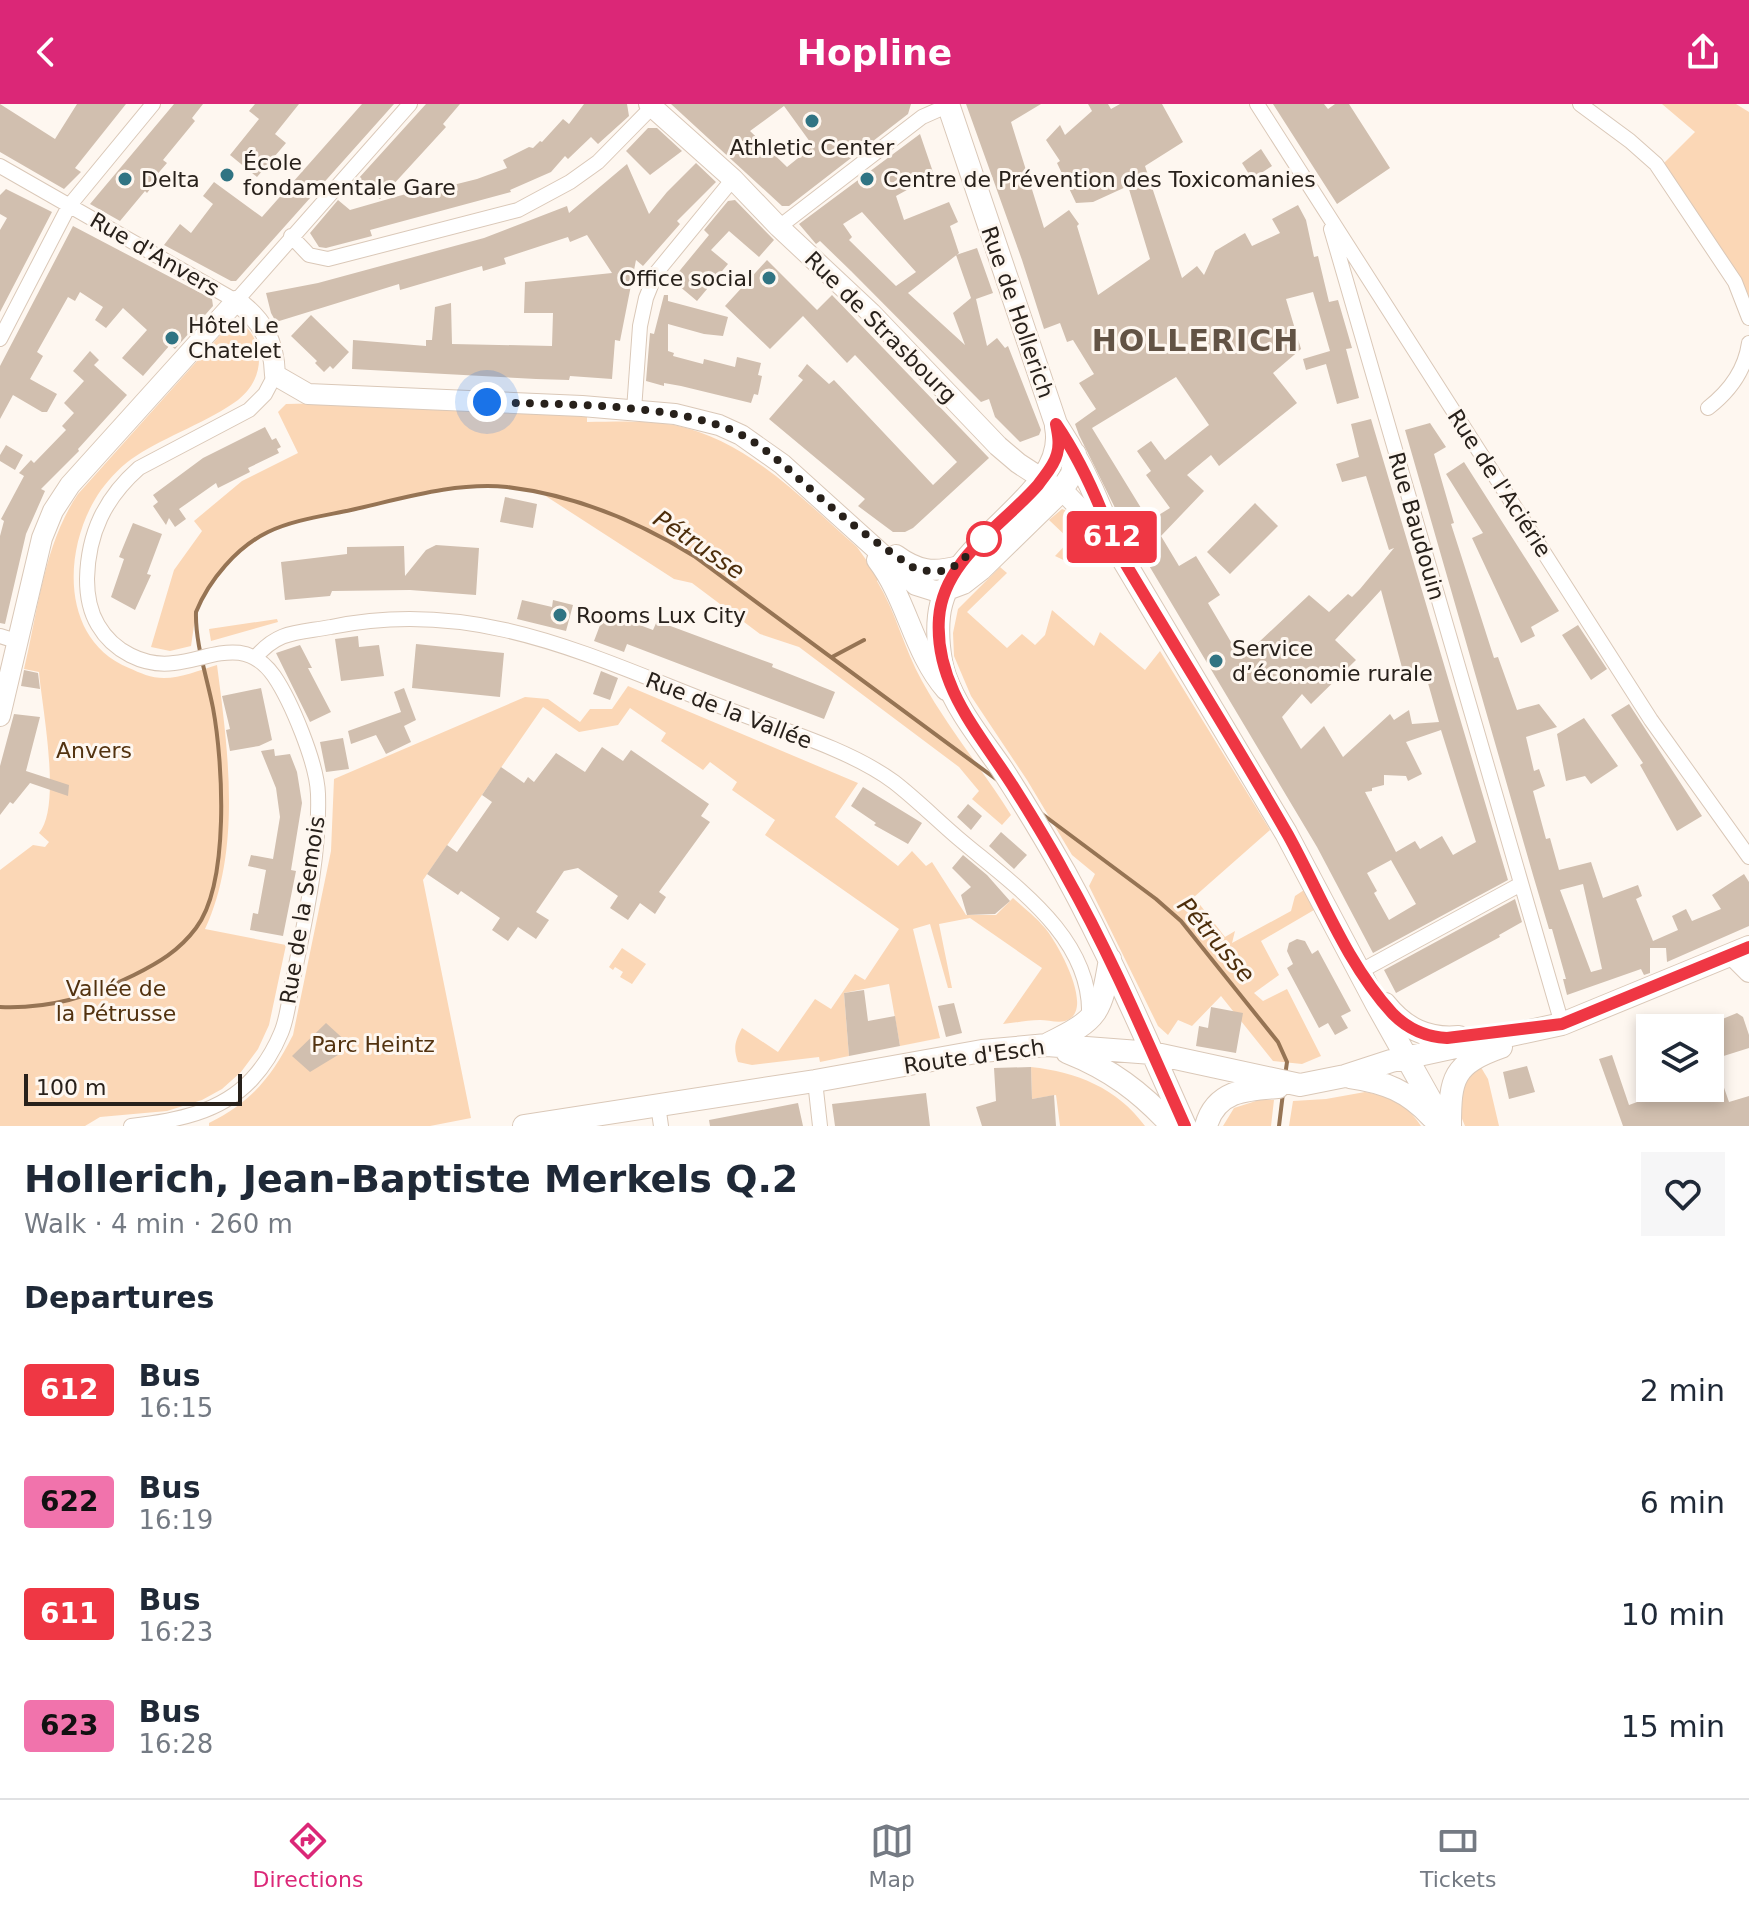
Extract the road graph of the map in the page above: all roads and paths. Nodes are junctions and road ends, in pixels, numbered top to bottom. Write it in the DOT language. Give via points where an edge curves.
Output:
graph roads {
  1 [pos="153,104"];
  2 [pos="410,104"];
  3 [pos="1257,104"];
  4 [pos="1580,104"];
  5 [pos="650,105"];
  6 [pos="948,105"];
  7 [pos="1,170"];
  8 [pos="733,179"];
  9 [pos="69,206"];
  10 [pos="1326,214"];
  11 [pos="779,227"];
  12 [pos="291,236"];
  13 [pos="236,301"];
  14 [pos="1749,318"];
  15 [pos="0,339"];
  16 [pos="1749,343"];
  17 [pos="275,375"];
  18 [pos="1708,408"];
  19 [pos="634,410"];
  20 [pos="1056,424"];
  21 [pos="1075,454"];
  22 [pos="1052,485"];
  23 [pos="836,511"];
  24 [pos="1115,546"];
  25 [pos="959,566"];
  26 [pos="947,589"];
  27 [pos="8,638"];
  28 [pos="255,658"];
  29 [pos="958,705"];
  30 [pos="0,716"];
  31 [pos="1749,857"];
  32 [pos="1521,884"];
  33 [pos="1740,951"];
  34 [pos="1110,958"];
  35 [pos="1359,972"];
  36 [pos="1749,972"];
  37 [pos="1089,1021"];
  38 [pos="1562,1024"];
  39 [pos="1047,1045"];
  40 [pos="1152,1053"];
  41 [pos="1407,1058"];
  42 [pos="1345,1076"];
  43 [pos="815,1081"];
  44 [pos="1270,1082"];
  45 [pos="660,1115"];
  46 [pos="131,1126"];
  47 [pos="524,1126"];
  48 [pos="820,1126"];
  49 [pos="1172,1126"];
  50 [pos="1185,1126"];
  51 [pos="1206,1126"];
  52 [pos="1445,1126"];
  1 -- 9 [label="street"];
  2 -- 12 [label="street"];
  3 -- 10 [label="street, Rue de l'Aciérie"];
  4 -- 14 [label="street" via="1656,164 1735,282"];
  5 -- 8 [label="main road, Rue de Strasbourg"];
  5 -- 12 [label="street" via="598,162 518,210 328,259 309,255"];
  6 -- 11 [label="street" via="922,117"];
  6 -- 20 [label="main road, Rue de Hollerich"];
  7 -- 9 [label="street, Rue d'Anvers"];
  8 -- 11 [label="main road, Rue de Strasbourg"];
  8 -- 19 [label="street" via="656,273 640,326"];
  9 -- 13 [label="street, Rue d'Anvers"];
  9 -- 15 [label="street"];
  10 -- 31 [label="street, Rue de l'Aciérie" via="1651,720"];
  10 -- 32 [label="street, Rue Baudouin"];
  11 -- 22 [label="main road, Rue de Strasbourg" via="871,313 998,446"];
  12 -- 13 [label="street"];
  13 -- 17 [label="main road, Rue d'Anvers" via="254,313 268,334"];
  13 -- 27 [label="main road" via="70,485 42,538"];
  16 -- 18 [label="street" via="1739,377"];
  17 -- 19 [label="main road" via="308,394 328,396"];
  17 -- 28 [label="street" via="249,410 139,468 111,497 94,529 88,560 87,599 96,623 123,652 158,664 214,653"];
  19 -- 23 [label="main road" via="675,414 741,435"];
  20 -- 21 [label="main road, Rue de Hollerich"];
  20 -- 22 [label="main road"];
  21 -- 22 [label="main road" via="1072,474"];
  21 -- 24 [label="main road, Rue de Hollerich"];
  22 -- 24 [label="main road, Rue de Strasbourg"];
  22 -- 25 [label="main road"];
  22 -- 26 [label="main road" via="981,569"];
  23 -- 25 [label="main road" via="914,568 941,571"];
  23 -- 26 [label="main road" via="916,585"];
  23 -- 29 [label="main road" via="884,570 927,663"];
  24 -- 35 [label="main road, Rue de Hollerich" via="1286,833"];
  25 -- 26 [label="main road"];
  26 -- 29 [label="main road" via="939,641 944,674"];
  27 -- 30 [label="main road"];
  28 -- 37 [label="street, Rue de la Vallée" via="288,633 346,623 391,617 479,623 540,637 836,751 893,781 1055,925 1080,965 1090,998"];
  28 -- 46 [label="street, Rue de la Semois" via="273,675 307,743 318,792 313,859 282,1031 270,1056 229,1099 168,1122"];
  29 -- 34 [label="main road" via="1016,790"];
  32 -- 35 [label="street"];
  32 -- 38 [label="street, Rue Baudouin"];
  33 -- 36 [label="main road"];
  33 -- 38 [label="main road"];
  34 -- 37 [label="main road" via="1103,1000"];
  34 -- 40 [label="main road"];
  35 -- 38 [label="main road" via="1393,1014 1432,1037"];
  35 -- 41 [label="main road, Rue de Hollerich"];
  37 -- 39 [label="main road"];
  38 -- 41 [label="main road"];
  38 -- 52 [label="main road" via="1477,1055 1462,1067 1454,1076"];
  39 -- 40 [label="main road, Route d'Esch"];
  39 -- 43 [label="main road, Route d'Esch" via="982,1051"];
  39 -- 49 [label="main road" via="1112,1072"];
  40 -- 44 [label="main road, Route d'Esch"];
  40 -- 50 [label="main road"];
  41 -- 42 [label="main road"];
  41 -- 52 [label="main road, Rue de Hollerich"];
  42 -- 44 [label="main road" via="1300,1085"];
  42 -- 52 [label="main road" via="1393,1086"];
  43 -- 45 [label="main road, Route d'Esch"];
  43 -- 48 [label="street"];
  44 -- 51 [label="main road" via="1240,1089 1218,1102"];
  45 -- 47 [label="main road, Route d'Esch"];
}
